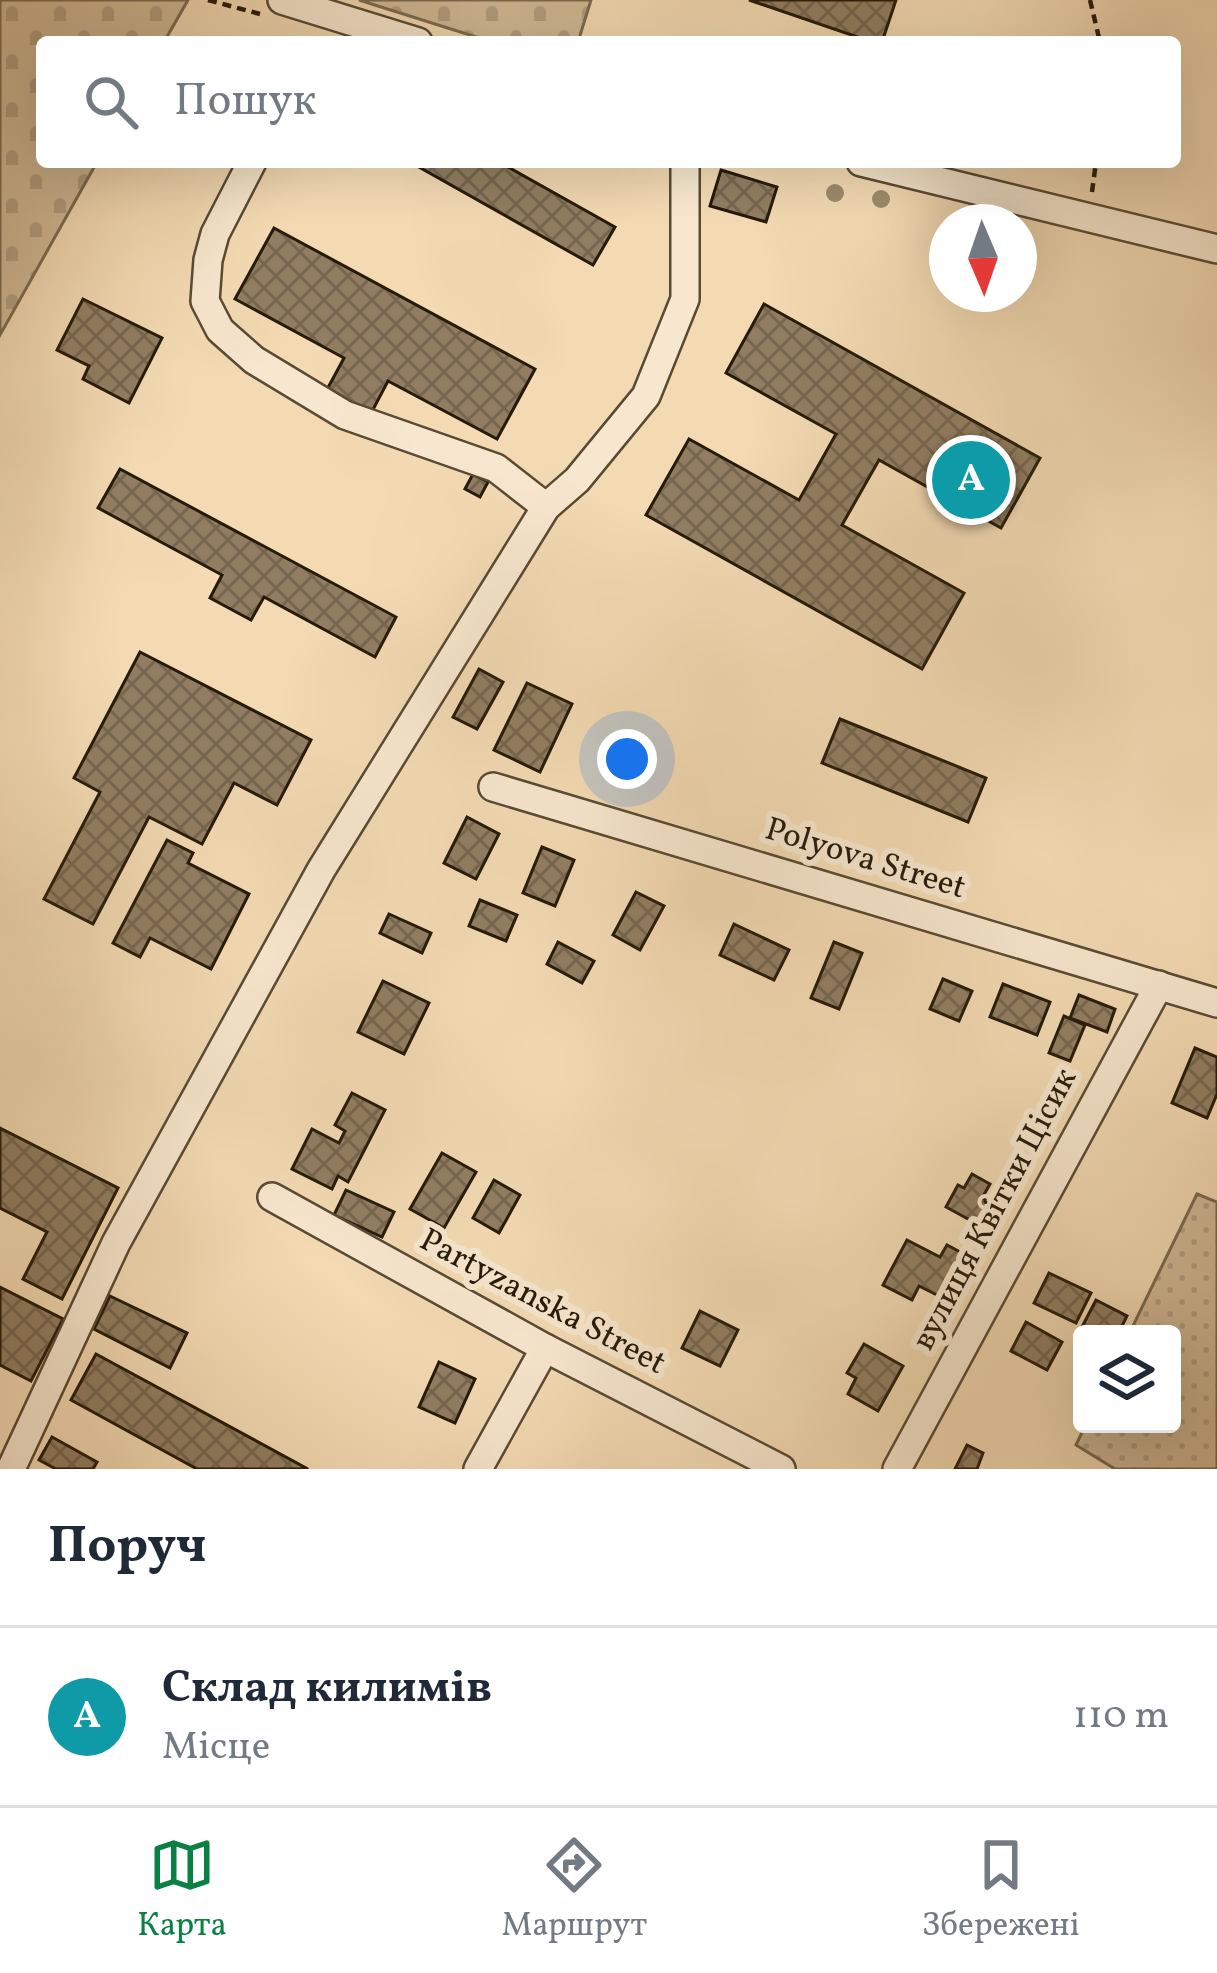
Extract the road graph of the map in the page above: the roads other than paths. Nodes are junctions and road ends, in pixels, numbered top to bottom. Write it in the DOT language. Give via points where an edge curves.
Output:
graph roads {
  1 [pos="283,0"];
  2 [pos="399,36"];
  3 [pos="249,168"];
  4 [pos="685,168"];
  5 [pos="886,168"];
  6 [pos="1217,249"];
  7 [pos="546,506"];
  8 [pos="493,788"];
  9 [pos="1159,985"];
  10 [pos="1217,1004"];
  11 [pos="272,1197"];
  12 [pos="545,1348"];
  13 [pos="11,1469"];
  14 [pos="478,1469"];
  15 [pos="781,1469"];
  16 [pos="896,1469"];
  1 -- 2 [label="street"];
  3 -- 7 [label="street" via="208,260 205,302 220,330 345,415 496,468"];
  4 -- 7 [label="street" via="685,299 654,377 591,464"];
  5 -- 6 [label="street"];
  7 -- 13 [label="street" via="322,870 116,1243"];
  8 -- 9 [label="street, Polyova Street"];
  9 -- 10 [label="street, Polyova Street"];
  9 -- 16 [label="street, вулиця Квітки Цісик"];
  11 -- 12 [label="street, Partyzanska Street"];
  12 -- 14 [label="street"];
  12 -- 15 [label="street, Partyzanska Street"];
}
